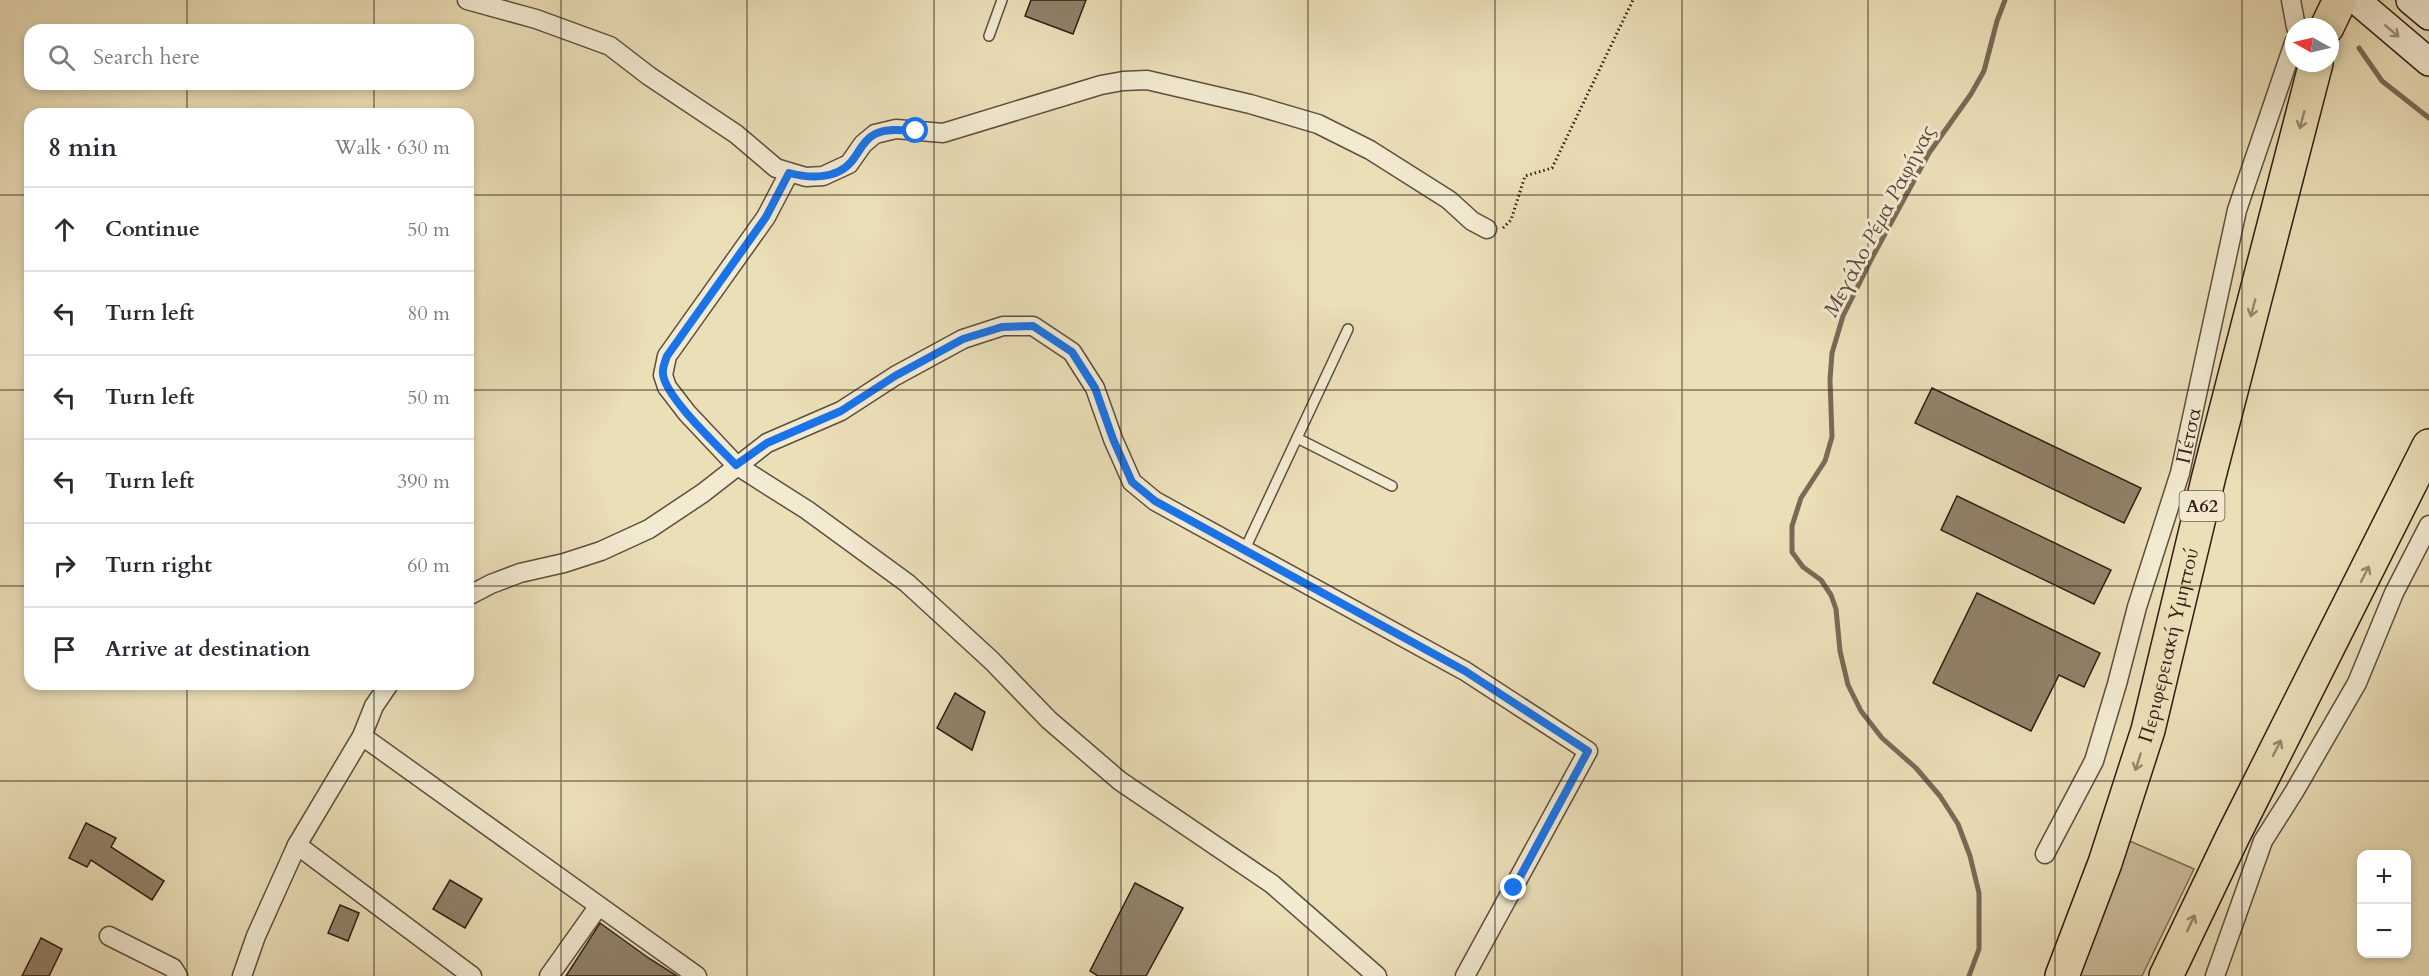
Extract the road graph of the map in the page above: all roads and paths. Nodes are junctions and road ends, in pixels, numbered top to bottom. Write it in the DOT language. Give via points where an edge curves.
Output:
graph roads {
  1 [pos="467,0"];
  2 [pos="1002,0"];
  3 [pos="1633,0"];
  4 [pos="2291,0"];
  5 [pos="2340,0"];
  6 [pos="2356,0"];
  7 [pos="2410,0"];
  8 [pos="2429,16"];
  9 [pos="2294,18"];
  10 [pos="2331,18"];
  11 [pos="988,36"];
  12 [pos="2429,62"];
  13 [pos="2285,69"];
  14 [pos="2314,72"];
  15 [pos="789,173"];
  16 [pos="1487,229"];
  17 [pos="1348,329"];
  18 [pos="1297,438"];
  19 [pos="2429,446"];
  20 [pos="736,465"];
  21 [pos="1392,486"];
  22 [pos="2429,525"];
  23 [pos="1245,549"];
  24 [pos="474,593"];
  25 [pos="385,690"];
  26 [pos="362,736"];
  27 [pos="297,845"];
  28 [pos="2045,854"];
  29 [pos="598,908"];
  30 [pos="109,936"];
  31 [pos="178,976"];
  32 [pos="242,976"];
  33 [pos="472,976"];
  34 [pos="549,976"];
  35 [pos="697,976"];
  36 [pos="1377,976"];
  37 [pos="1466,976"];
  38 [pos="2062,976"];
  39 [pos="2166,976"];
  40 [pos="2214,976"];
  1 -- 15 [label="street" via="536,19 610,46 736,134 776,168"];
  2 -- 11 [label="lane"];
  3 -- 16 [label="path" via="1552,168 1525,176 1511,220 1505,227"];
  4 -- 9 [label="street"];
  5 -- 10 [label="highway"];
  6 -- 12 [label="main road, one-way"];
  7 -- 8 [label="main road"];
  13 -- 28 [label="street, Πέτσα" via="2237,210 2180,473 2094,761"];
  14 -- 38 [label="highway, Περιφερειακή Υμηττού / Α62, one-way" via="2148,730"];
  15 -- 16 [label="street" via="806,177 835,172 849,164 875,134 896,129 942,134 1101,85 1147,80 1318,124 1370,150"];
  15 -- 20 [label="street" via="766,217 674,343 664,366 667,387"];
  17 -- 18 [label="lane"];
  18 -- 21 [label="lane"];
  18 -- 23 [label="lane"];
  39 -- 19 [label="highway, one-way"];
  20 -- 23 [label="street" via="767,443 841,411 963,339 1002,327 1033,326 1072,352 1095,388 1132,482 1155,501"];
  20 -- 24 [label="street" via="650,529 601,551 520,573"];
  20 -- 36 [label="street" via="807,510 908,583 1049,720 1120,781 1272,884"];
  22 -- 40 [label="street" via="2394,593 2358,683 2263,841"];
  23 -- 37 [label="street" via="1465,671 1588,751"];
  25 -- 26 [label="street"];
  26 -- 27 [label="street"];
  26 -- 29 [label="street"];
  27 -- 32 [label="street"];
  27 -- 33 [label="street"];
  29 -- 34 [label="street"];
  29 -- 35 [label="street"];
  30 -- 31 [label="street" via="173,968"];
}
